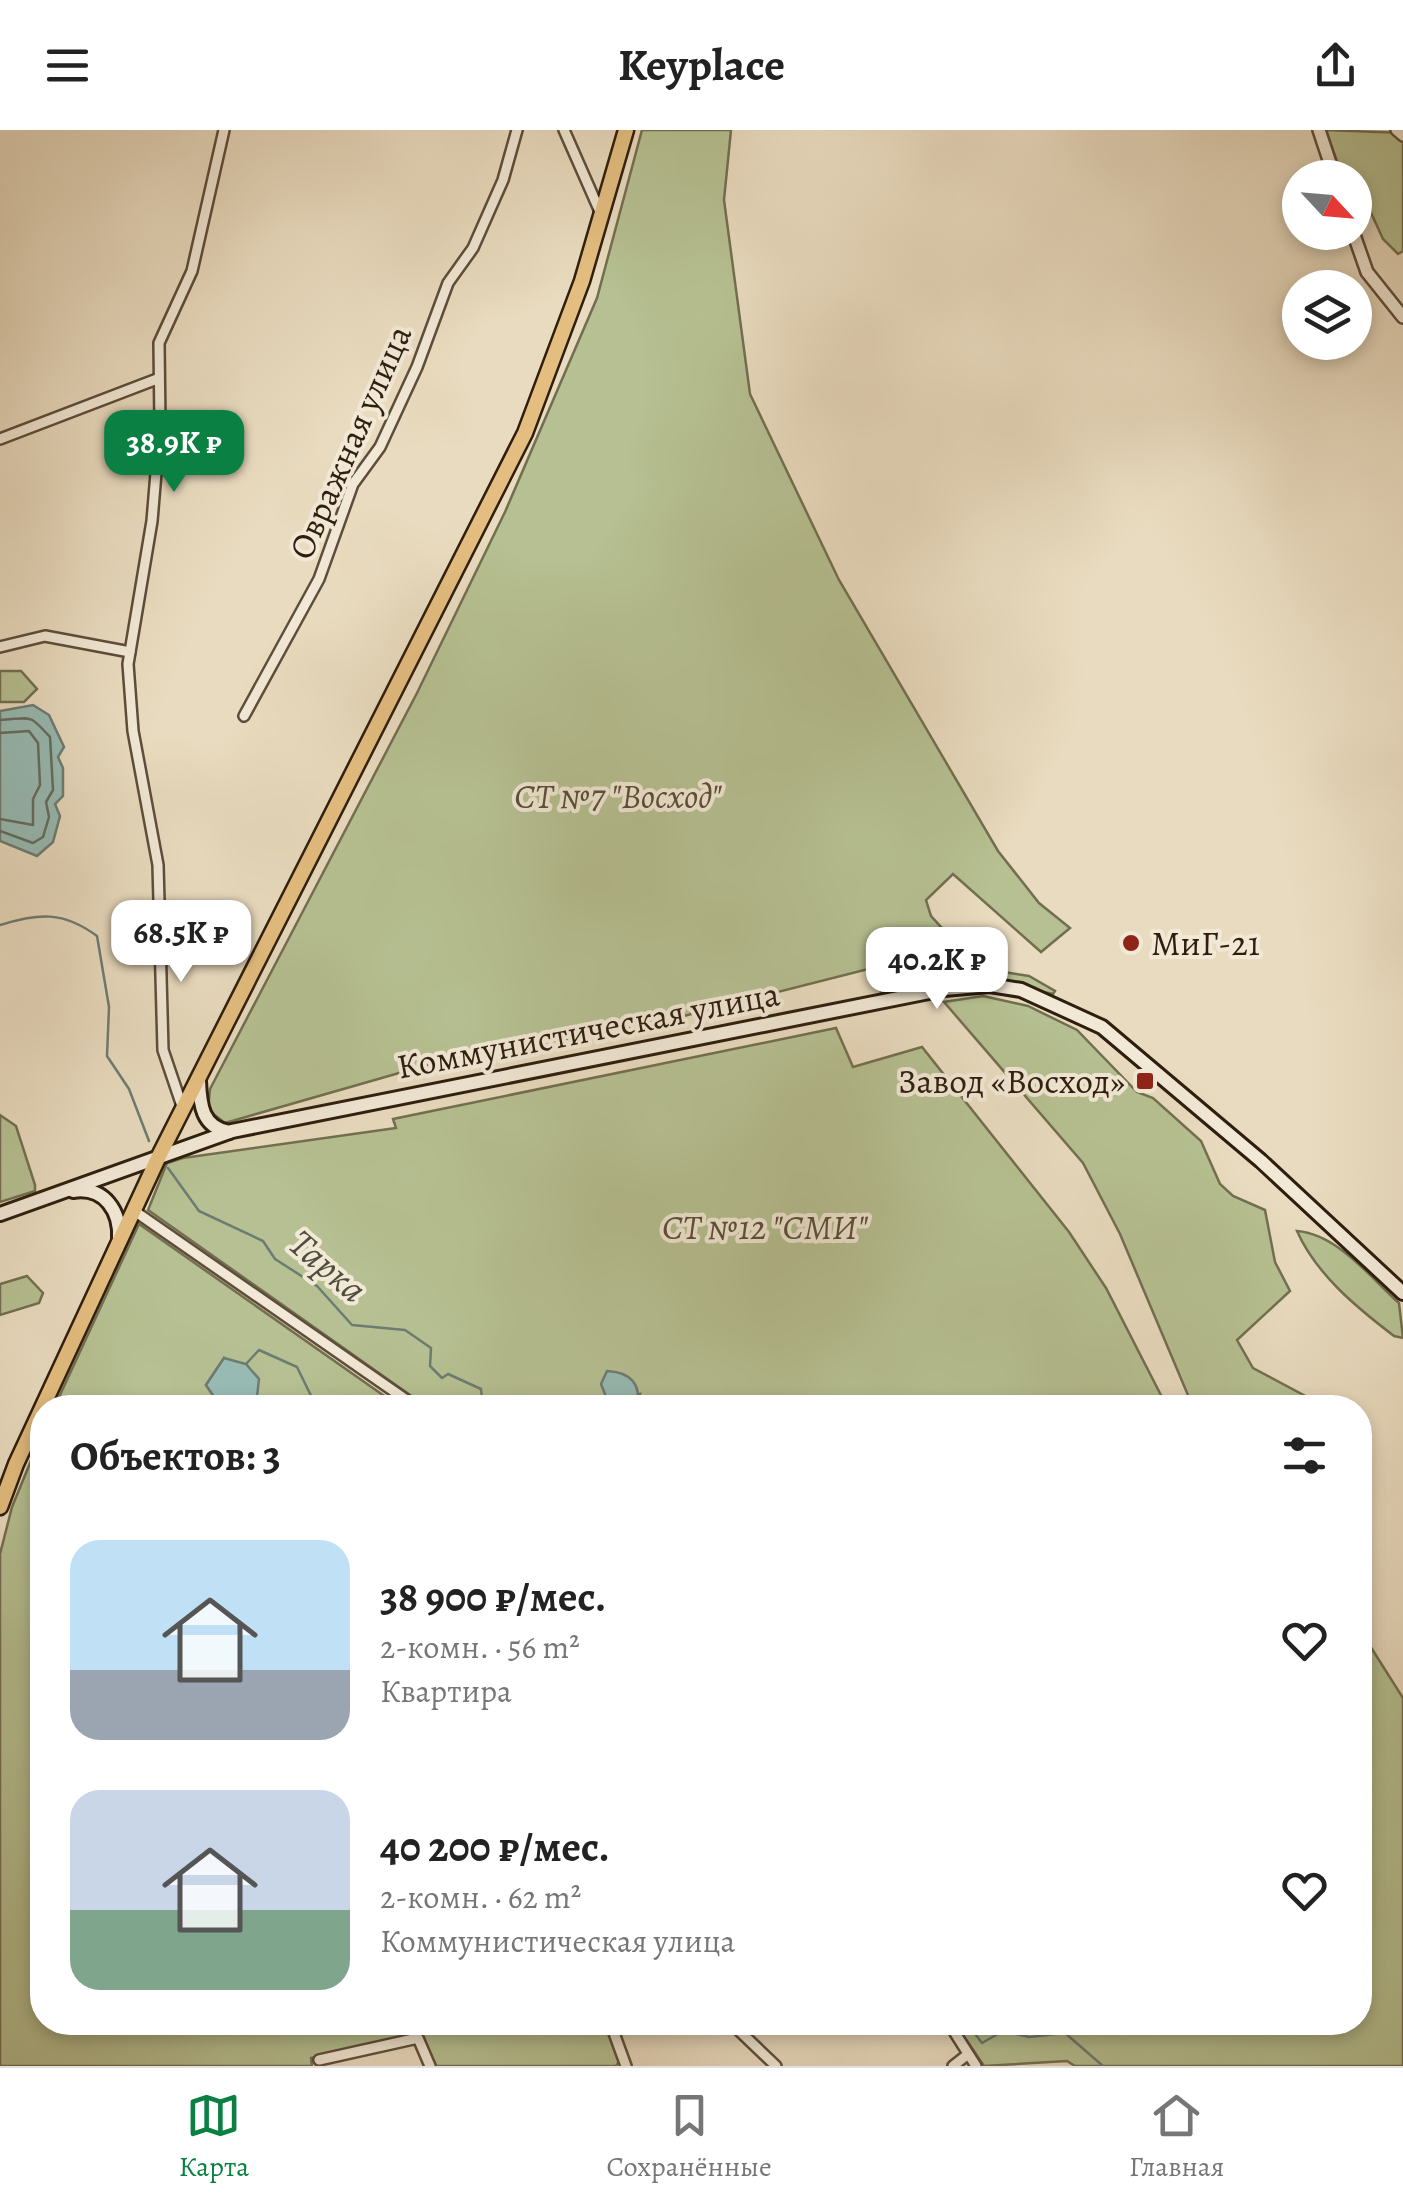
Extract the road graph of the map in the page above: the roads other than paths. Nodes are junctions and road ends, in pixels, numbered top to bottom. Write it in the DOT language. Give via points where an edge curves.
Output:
graph roads {
  1 [pos="224,130"];
  2 [pos="517,130"];
  3 [pos="564,130"];
  4 [pos="626,130"];
  5 [pos="1319,130"];
  6 [pos="1396,130"];
  7 [pos="1403,136"];
  8 [pos="1329,160"];
  9 [pos="601,214"];
  10 [pos="1359,250"];
  11 [pos="1403,317"];
  12 [pos="157,379"];
  13 [pos="0,439"];
  14 [pos="0,647"];
  15 [pos="130,652"];
  16 [pos="244,716"];
  17 [pos="198,1081"];
  18 [pos="183,1109"];
  19 [pos="232,1132"];
  20 [pos="160,1156"];
  21 [pos="51,1196"];
  22 [pos="0,1214"];
  23 [pos="139,1214"];
  24 [pos="118,1240"];
  25 [pos="1403,1293"];
  26 [pos="49,1395"];
  27 [pos="399,1395"];
  28 [pos="30,1439"];
  29 [pos="0,1507"];
  30 [pos="615,2035"];
  31 [pos="744,2035"];
  32 [pos="955,2035"];
  33 [pos="966,2055"];
  34 [pos="318,2064"];
  35 [pos="430,2066"];
  36 [pos="626,2066"];
  37 [pos="776,2066"];
  38 [pos="953,2066"];
  39 [pos="976,2066"];
  1 -- 12 [label="street" via="192,271 159,343"];
  2 -- 16 [label="street, Овражная улица" via="503,180 448,283 380,446 353,484 319,579"];
  3 -- 9 [label="street"];
  4 -- 9 [label="main road"];
  5 -- 8 [label="street"];
  6 -- 7 [label="street"];
  9 -- 17 [label="main road" via="525,434"];
  10 -- 11 [label="street" via="1366,272"];
  12 -- 13 [label="street"];
  12 -- 15 [label="street" via="152,520"];
  14 -- 15 [label="street" via="46,636"];
  15 -- 18 [label="street" via="133,730 158,866 164,1050"];
  17 -- 18 [label="main road"];
  17 -- 19 [label="main road" via="204,1115"];
  18 -- 20 [label="main road"];
  19 -- 20 [label="main road, Коммунистическая улица"];
  19 -- 25 [label="main road, Коммунистическая улица" via="944,989 1000,986 1054,1002 1124,1042"];
  20 -- 21 [label="main road, Коммунистическая улица"];
  20 -- 23 [label="main road"];
  21 -- 22 [label="main road, Коммунистическая улица"];
  21 -- 24 [label="main road" via="81,1190 105,1199 120,1222"];
  23 -- 24 [label="main road"];
  23 -- 27 [label="street"];
  24 -- 26 [label="main road"];
  28 -- 29 [label="main road"];
  30 -- 36 [label="street"];
  31 -- 37 [label="street"];
  32 -- 33 [label="street"];
  33 -- 38 [label="street"];
  33 -- 39 [label="street"];
  34 -- 35 [label="street" via="418,2038"];
}
